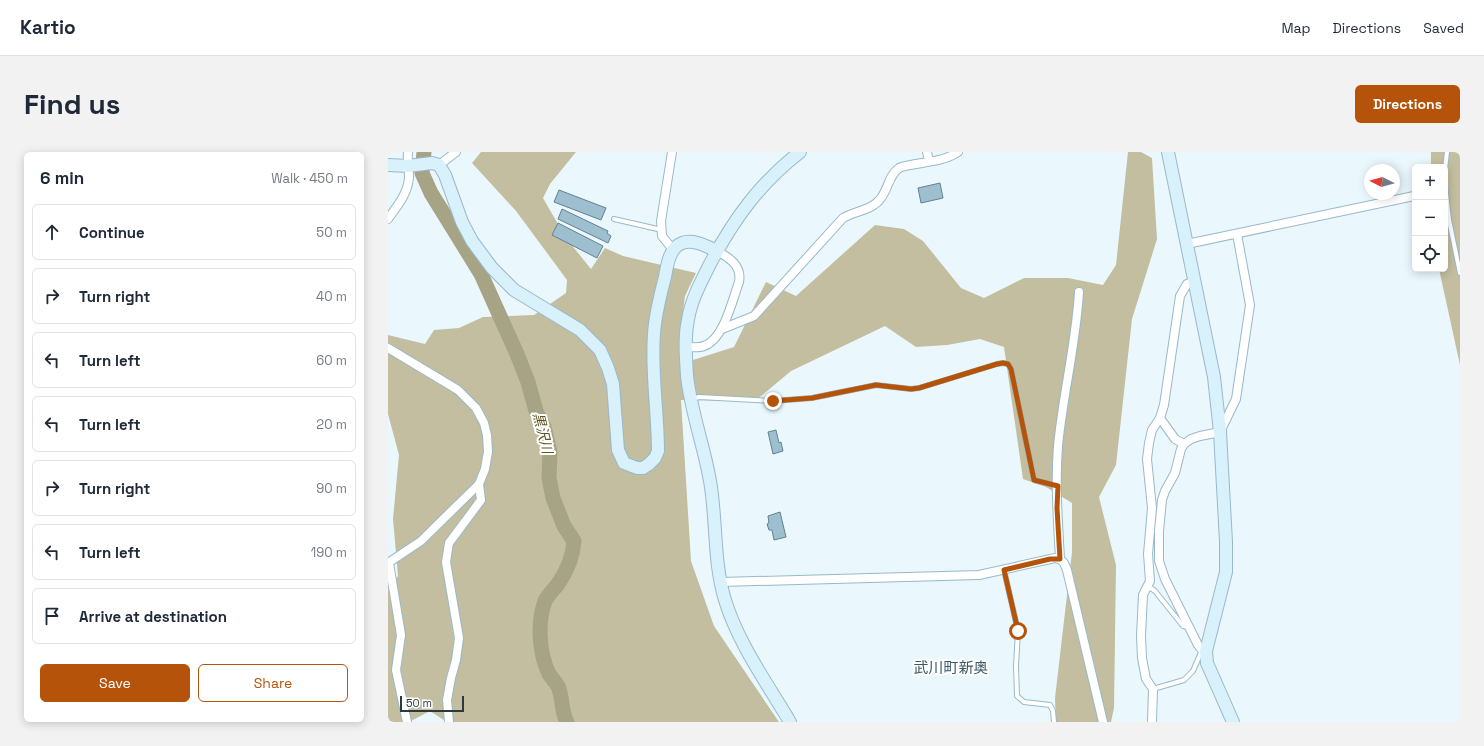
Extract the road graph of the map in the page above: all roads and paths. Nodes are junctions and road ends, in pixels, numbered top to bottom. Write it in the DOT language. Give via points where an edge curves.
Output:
graph roads {
  1 [pos="408,152"];
  2 [pos="456,152"];
  3 [pos="672,152"];
  4 [pos="800,152"];
  5 [pos="927,152"];
  6 [pos="958,152"];
  7 [pos="1168,152"];
  8 [pos="1447,152"];
  9 [pos="929,162"];
  10 [pos="388,164"];
  11 [pos="435,164"];
  12 [pos="1446,164"];
  13 [pos="410,165"];
  14 [pos="1412,196"];
  15 [pos="1447,200"];
  16 [pos="388,219"];
  17 [pos="614,219"];
  18 [pos="662,230"];
  19 [pos="1236,234"];
  20 [pos="1187,244"];
  21 [pos="674,251"];
  22 [pos="717,251"];
  23 [pos="1460,273"];
  24 [pos="1195,281"];
  25 [pos="1079,292"];
  26 [pos="722,330"];
  27 [pos="686,347"];
  28 [pos="388,348"];
  29 [pos="691,400"];
  30 [pos="1160,418"];
  31 [pos="1220,432"];
  32 [pos="1184,444"];
  33 [pos="479,484"];
  34 [pos="1058,486"];
  35 [pos="1060,559"];
  36 [pos="389,563"];
  37 [pos="1004,570"];
  38 [pos="721,582"];
  39 [pos="1148,586"];
  40 [pos="1190,627"];
  41 [pos="1204,650"];
  42 [pos="1153,689"];
  43 [pos="407,722"];
  44 [pos="449,722"];
  45 [pos="790,722"];
  46 [pos="1054,722"];
  47 [pos="1103,722"];
  48 [pos="1152,722"];
  49 [pos="1234,722"];
  1 -- 13 [label="street"];
  2 -- 11 [label="street"];
  3 -- 18 [label="street"];
  4 -- 22 [label="street" via="758,190"];
  5 -- 9 [label="street"];
  6 -- 9 [label="street"];
  7 -- 20 [label="street"];
  8 -- 12 [label="lane"];
  9 -- 26 [label="street" via="900,167 891,177 882,197 870,207 843,218 754,316"];
  10 -- 13 [label="street"];
  11 -- 13 [label="street"];
  11 -- 21 [label="street" via="445,175 462,222 472,241 492,268 514,290 580,330 600,350 613,384 618,450 624,463 637,468 649,464 658,451 654,334 669,258"];
  13 -- 16 [label="street" via="406,190"];
  14 -- 19 [label="street"];
  15 -- 23 [label="lane"];
  17 -- 18 [label="lane"];
  18 -- 21 [label="street" via="662,236"];
  19 -- 20 [label="street"];
  19 -- 31 [label="street" via="1250,305 1236,399"];
  20 -- 24 [label="street"];
  21 -- 22 [label="street" via="682,243 689,242 699,243"];
  22 -- 26 [label="street" via="730,258 740,275"];
  22 -- 27 [label="street" via="691,305"];
  24 -- 30 [label="street" via="1186,284 1180,296"];
  24 -- 31 [label="street" via="1214,377"];
  25 -- 34 [label="street" via="1058,447"];
  26 -- 27 [label="street" via="715,340 704,346"];
  27 -- 29 [label="street"];
  28 -- 33 [label="street" via="458,390 476,408 484,423 488,452"];
  29 -- 34 [label="lane" via="699,397 773,401 812,398 876,385 911,389 997,364 1008,364 1034,480"];
  29 -- 38 [label="street" via="710,481"];
  30 -- 32 [label="street" via="1175,439"];
  30 -- 39 [label="street" via="1152,430 1147,459 1152,508"];
  31 -- 32 [label="street" via="1200,436"];
  31 -- 41 [label="street" via="1226,572"];
  32 -- 40 [label="street" via="1175,473 1162,500 1159,561 1165,579"];
  33 -- 36 [label="street" via="421,541"];
  33 -- 44 [label="street" via="481,500 449,543 446,562 459,638 447,700"];
  34 -- 35 [label="street"];
  35 -- 37 [label="street"];
  35 -- 47 [label="street" via="1067,570"];
  36 -- 43 [label="street" via="401,635 396,670"];
  37 -- 38 [label="street" via="979,575"];
  37 -- 46 [label="lane" via="1018,631 1017,696 1024,702 1050,705 1054,710"];
  38 -- 45 [label="street" via="724,599 741,640"];
  39 -- 40 [label="lane" via="1183,626"];
  39 -- 42 [label="street" via="1144,595 1142,658 1146,679"];
  40 -- 41 [label="street"];
  41 -- 42 [label="lane" via="1193,671 1184,680"];
  41 -- 49 [label="street"];
  42 -- 48 [label="street"];
}
